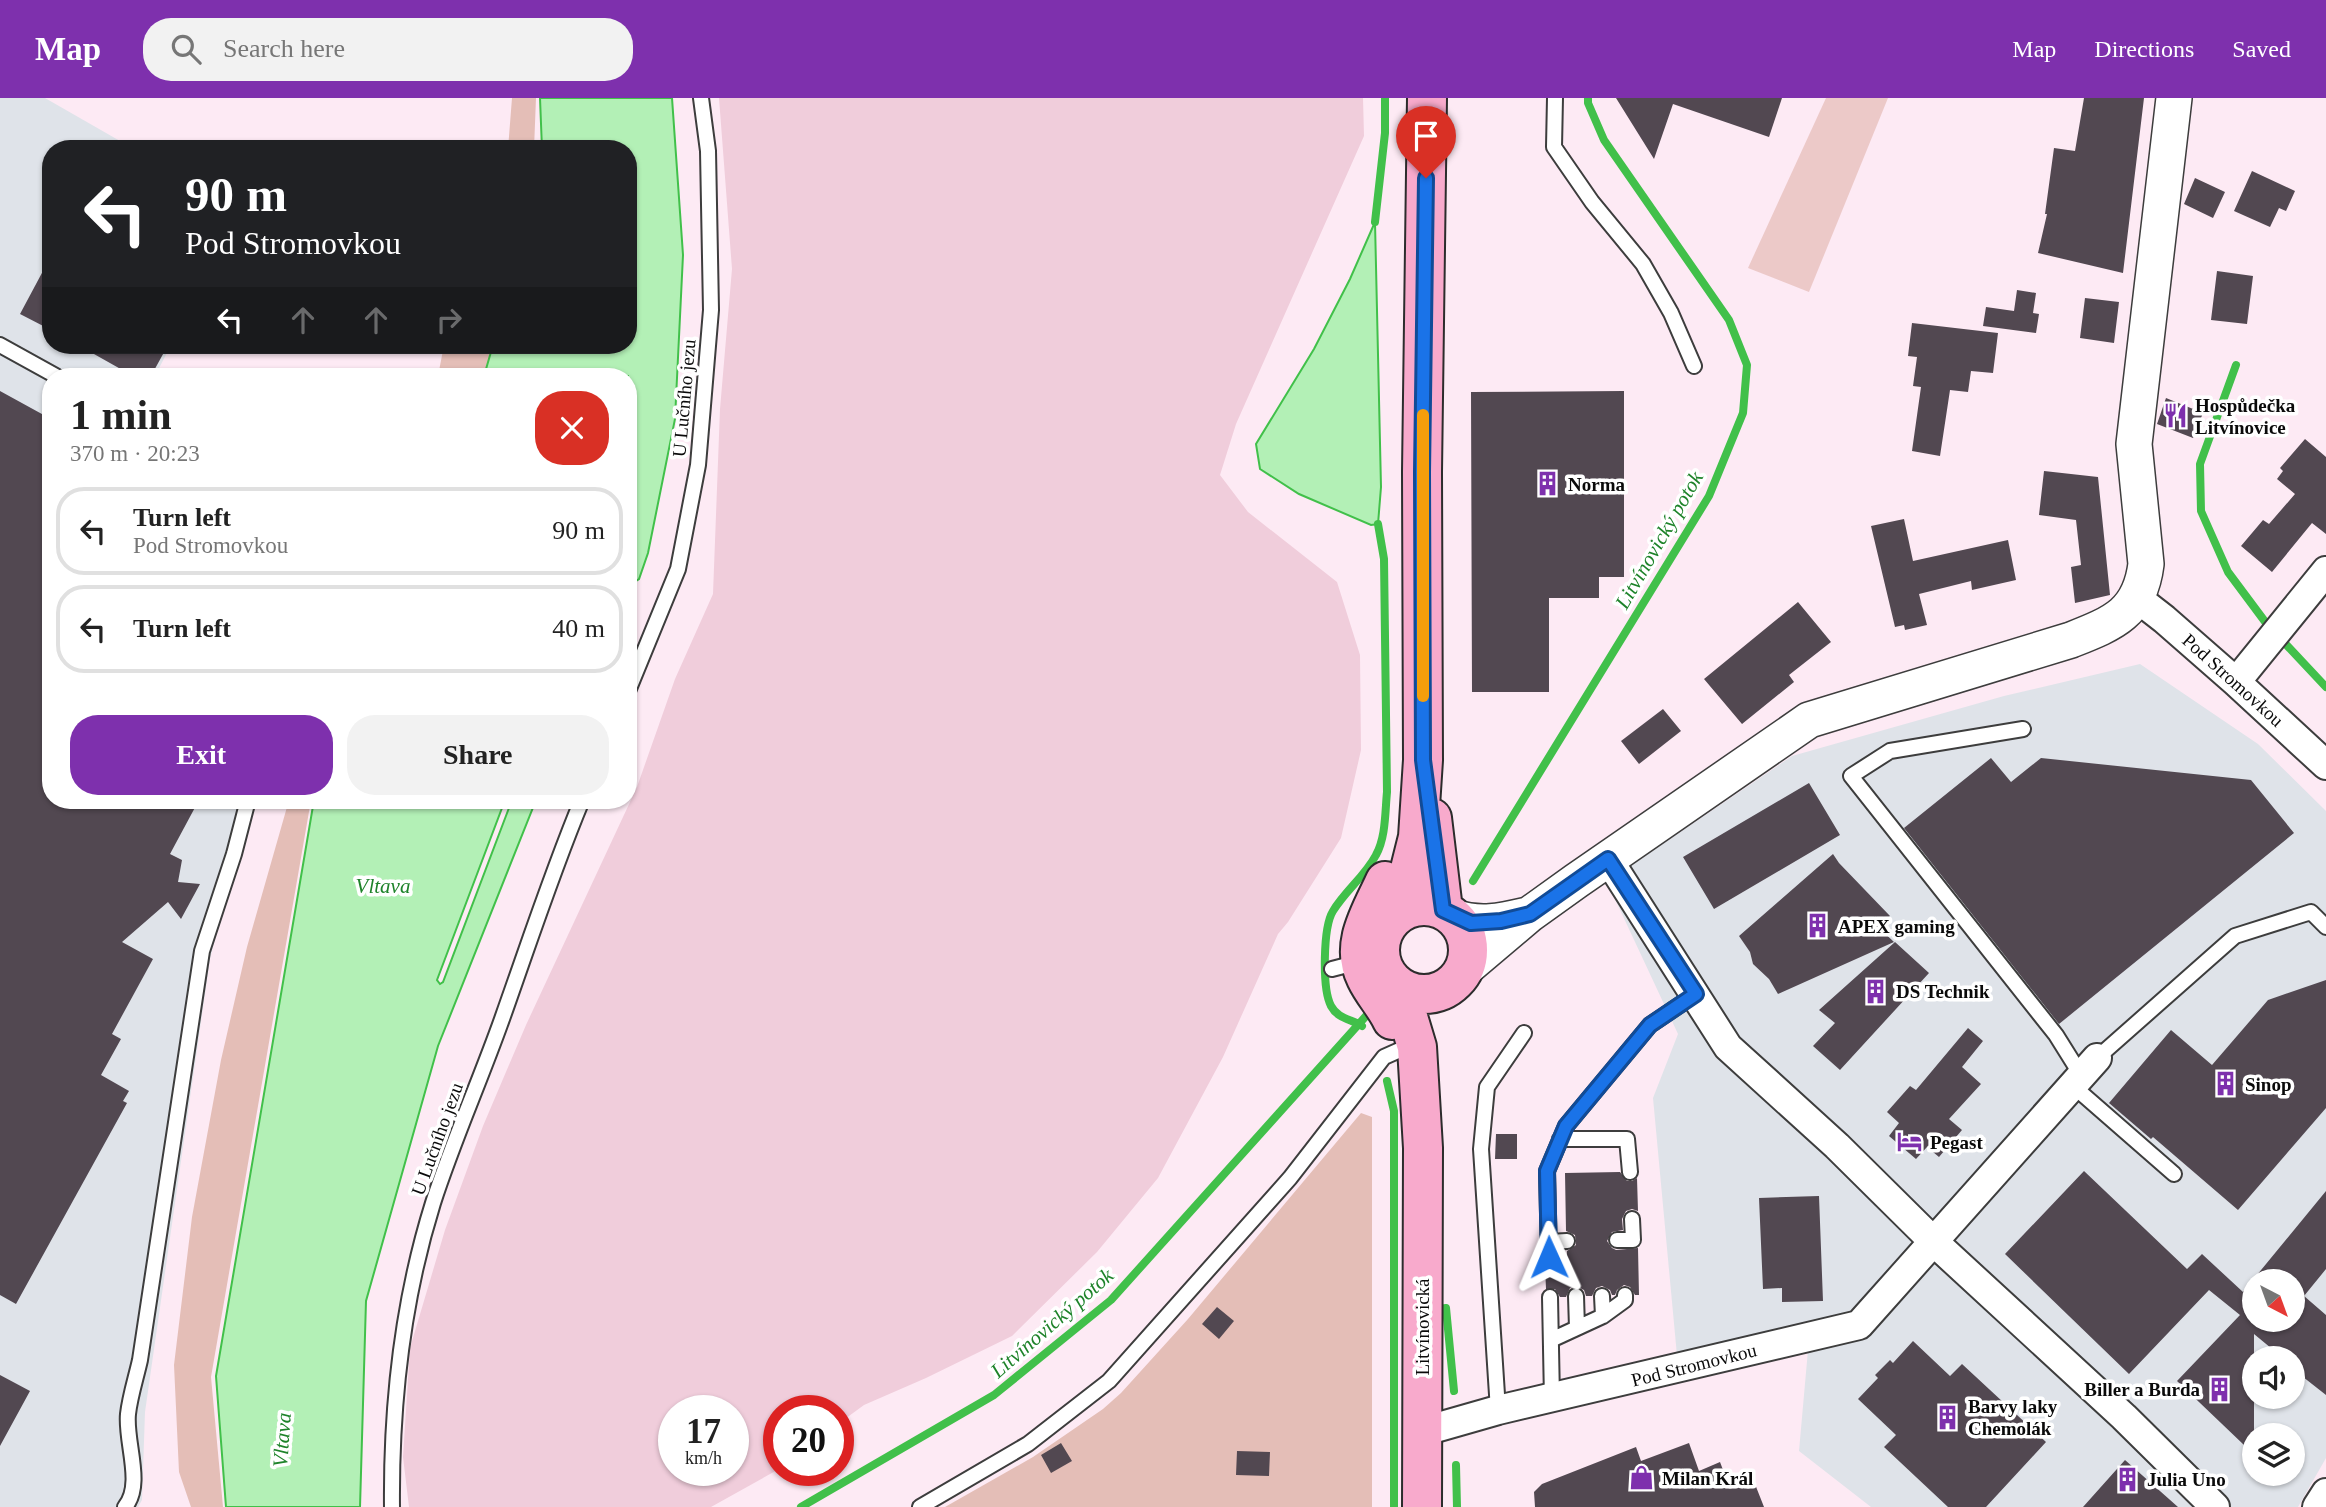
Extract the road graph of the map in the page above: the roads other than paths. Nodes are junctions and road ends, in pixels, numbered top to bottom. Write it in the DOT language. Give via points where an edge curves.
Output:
graph roads {
  1 [pos="701,98"];
  2 [pos="1427,98"];
  3 [pos="1555,98"];
  4 [pos="2174,98"];
  5 [pos="0,345"];
  6 [pos="1693,366"];
  7 [pos="42,368"];
  8 [pos="2326,571"];
  9 [pos="2137,598"];
  10 [pos="637,669"];
  11 [pos="2236,682"];
  12 [pos="2023,729"];
  13 [pos="1423,760"];
  14 [pos="2326,765"];
  15 [pos="246,809"];
  16 [pos="579,809"];
  17 [pos="1608,859"];
  18 [pos="1449,913"];
  19 [pos="1530,914"];
  20 [pos="1390,922"];
  21 [pos="2326,927"];
  22 [pos="1361,970"];
  23 [pos="1457,978"];
  24 [pos="1696,994"];
  25 [pos="1524,1033"];
  26 [pos="1402,1049"];
  27 [pos="2083,1073"];
  28 [pos="1560,1139"];
  29 [pos="1423,1147"];
  30 [pos="1630,1172"];
  31 [pos="2174,1174"];
  32 [pos="1632,1219"];
  33 [pos="1567,1241"];
  34 [pos="1934,1242"];
  35 [pos="1621,1245"];
  36 [pos="1625,1295"];
  37 [pos="1576,1296"];
  38 [pos="1602,1296"];
  39 [pos="1550,1297"];
  40 [pos="1603,1316"];
  41 [pos="1577,1328"];
  42 [pos="1551,1340"];
  43 [pos="1552,1399"];
  44 [pos="1498,1410"];
  45 [pos="1421,1432"];
  46 [pos="2326,1493"];
  47 [pos="125,1507"];
  48 [pos="392,1507"];
  49 [pos="919,1507"];
  50 [pos="1422,1507"];
  51 [pos="2215,1507"];
  52 [pos="2317,1507"];
  1 -- 10 [label="lane, U Lučního jezu" via="708,151 711,310 698,466 678,569"];
  2 -- 13 [label="main road"];
  3 -- 6 [label="lane" via="1553,147 1643,264 1671,313"];
  4 -- 9 [label="street" via="2134,444 2146,564"];
  5 -- 7 [label="lane"];
  8 -- 11 [label="street"];
  9 -- 11 [label="street, Pod Stromovkou"];
  9 -- 17 [label="street" via="2109,625 2071,640 1809,720"];
  11 -- 14 [label="street, Pod Stromovkou"];
  12 -- 27 [label="lane" via="1889,751 1851,776"];
  13 -- 18 [label="main road, Litvínovická"];
  13 -- 20 [label="main road" via="1418,837 1406,885"];
  13 -- 22 [label="main road" via="1396,856 1361,934"];
  15 -- 47 [label="lane" via="202,951 128,1416 134,1485"];
  16 -- 48 [label="lane, U Lučního jezu" via="422,1243 400,1378"];
  17 -- 19 [label="street"];
  17 -- 24 [label="street"];
  18 -- 19 [label="street" via="1471,923"];
  18 -- 20 [label="main road" via="1420,906"];
  18 -- 23 [label="main road, Litvínovická" via="1466,935 1468,946"];
  19 -- 23 [label="street"];
  20 -- 22 [label="main road" via="1383,933 1380,958 1384,969"];
  21 -- 27 [label="lane" via="2311,912 2235,936"];
  22 -- 23 [label="main road" via="1425,995"];
  22 -- 26 [label="main road" via="1392,1020"];
  22 -- 29 [label="main road, Litvínovická" via="1405,1007 1415,1038"];
  23 -- 29 [label="main road, Litvínovická" via="1437,1028"];
  24 -- 28 [label="lane" via="1650,1025"];
  24 -- 34 [label="street" via="1728,1046"];
  25 -- 44 [label="lane" via="1488,1087 1481,1149"];
  26 -- 29 [label="main road"];
  26 -- 49 [label="lane" via="1384,1057 1290,1178 1109,1381 1028,1444"];
  27 -- 31 [label="lane"];
  27 -- 34 [label="street, Pod Stromovkou"];
  28 -- 30 [label="lane" via="1627,1139"];
  28 -- 33 [label="lane" via="1547,1171 1549,1249"];
  29 -- 45 [label="main road, Litvínovická"];
  32 -- 35 [label="lane" via="1633,1240"];
  34 -- 43 [label="street, Pod Stromovkou" via="1859,1325"];
  34 -- 51 [label="street"];
  36 -- 40 [label="lane" via="1625,1300"];
  37 -- 41 [label="lane"];
  38 -- 40 [label="lane"];
  39 -- 42 [label="lane"];
  40 -- 41 [label="lane"];
  41 -- 42 [label="lane"];
  42 -- 43 [label="lane"];
  43 -- 44 [label="street, Pod Stromovkou"];
  44 -- 45 [label="street, Pod Stromovkou"];
  45 -- 50 [label="main road, Litvínovická"];
  46 -- 52 [label="street"];
}
